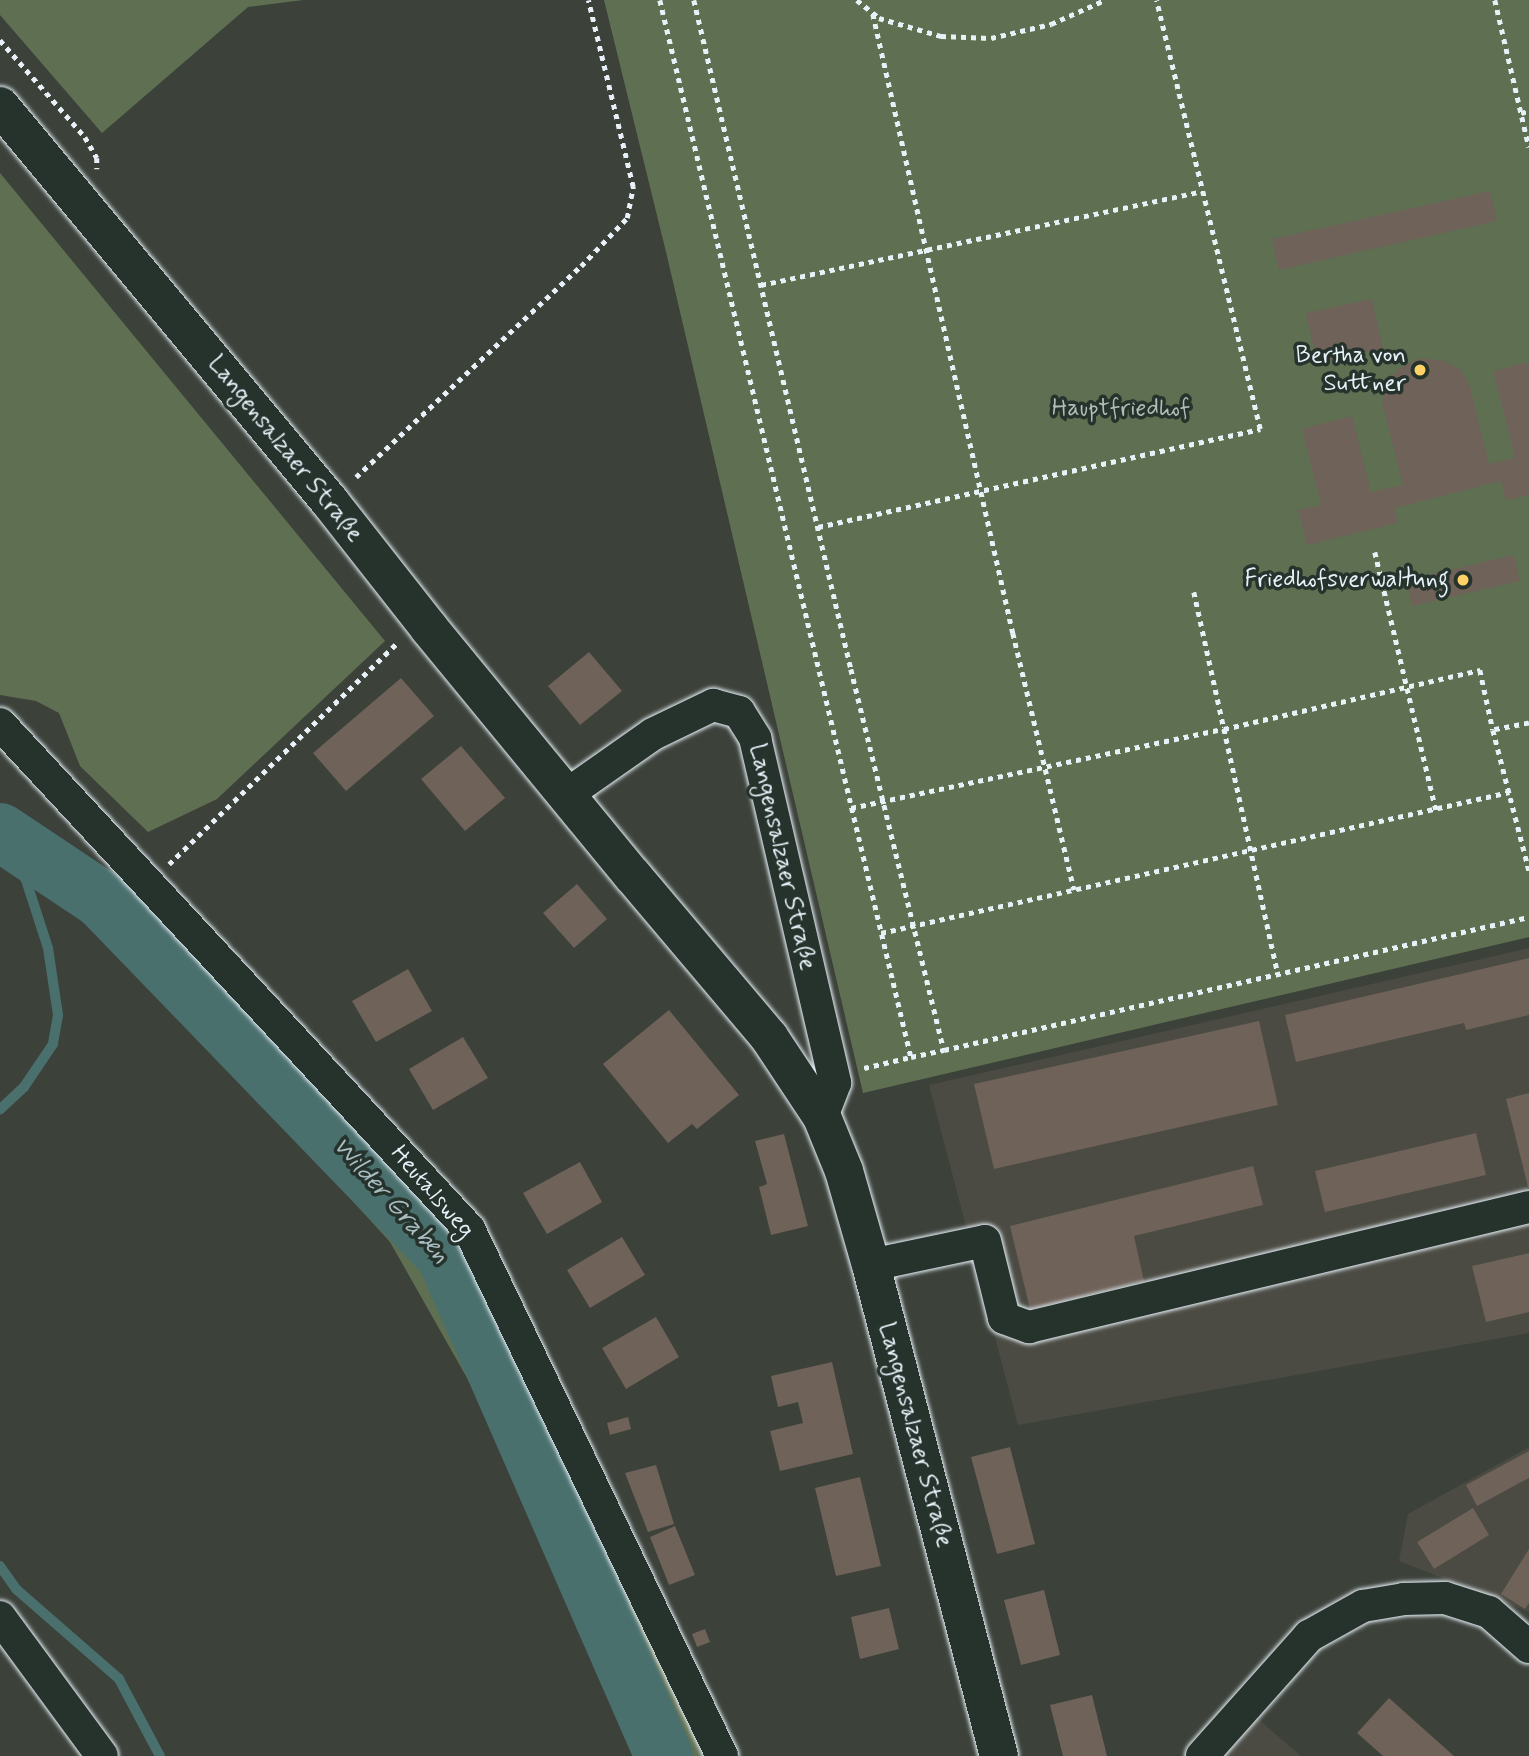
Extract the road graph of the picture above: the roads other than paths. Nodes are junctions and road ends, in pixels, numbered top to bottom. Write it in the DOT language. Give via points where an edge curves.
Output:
graph roads {
  1 [pos="0,106"];
  2 [pos="3,735"];
  3 [pos="566,795"];
  4 [pos="822,1117"];
  5 [pos="1529,1207"];
  6 [pos="871,1265"];
  7 [pos="0,1617"];
  8 [pos="1529,1647"];
  9 [pos="102,1756"];
  10 [pos="722,1756"];
  11 [pos="999,1756"];
  12 [pos="1202,1756"];
  1 -- 3 [label="main road, Langensalzaer Straße" via="330,502"];
  2 -- 10 [label="street, Heutalsweg" via="469,1229"];
  3 -- 4 [label="main road, Langensalzaer Straße" via="769,1037"];
  3 -- 4 [label="street, Langensalzaer Straße" via="665,728 713,705 739,712 755,738 835,1083"];
  4 -- 6 [label="main road, Langensalzaer Straße" via="844,1171"];
  5 -- 6 [label="street" via="1029,1327 1004,1318 985,1241"];
  6 -- 11 [label="main road, Langensalzaer Straße"];
  7 -- 9 [label="street"];
  8 -- 12 [label="street" via="1489,1612 1445,1598 1363,1606 1309,1636"];
}
